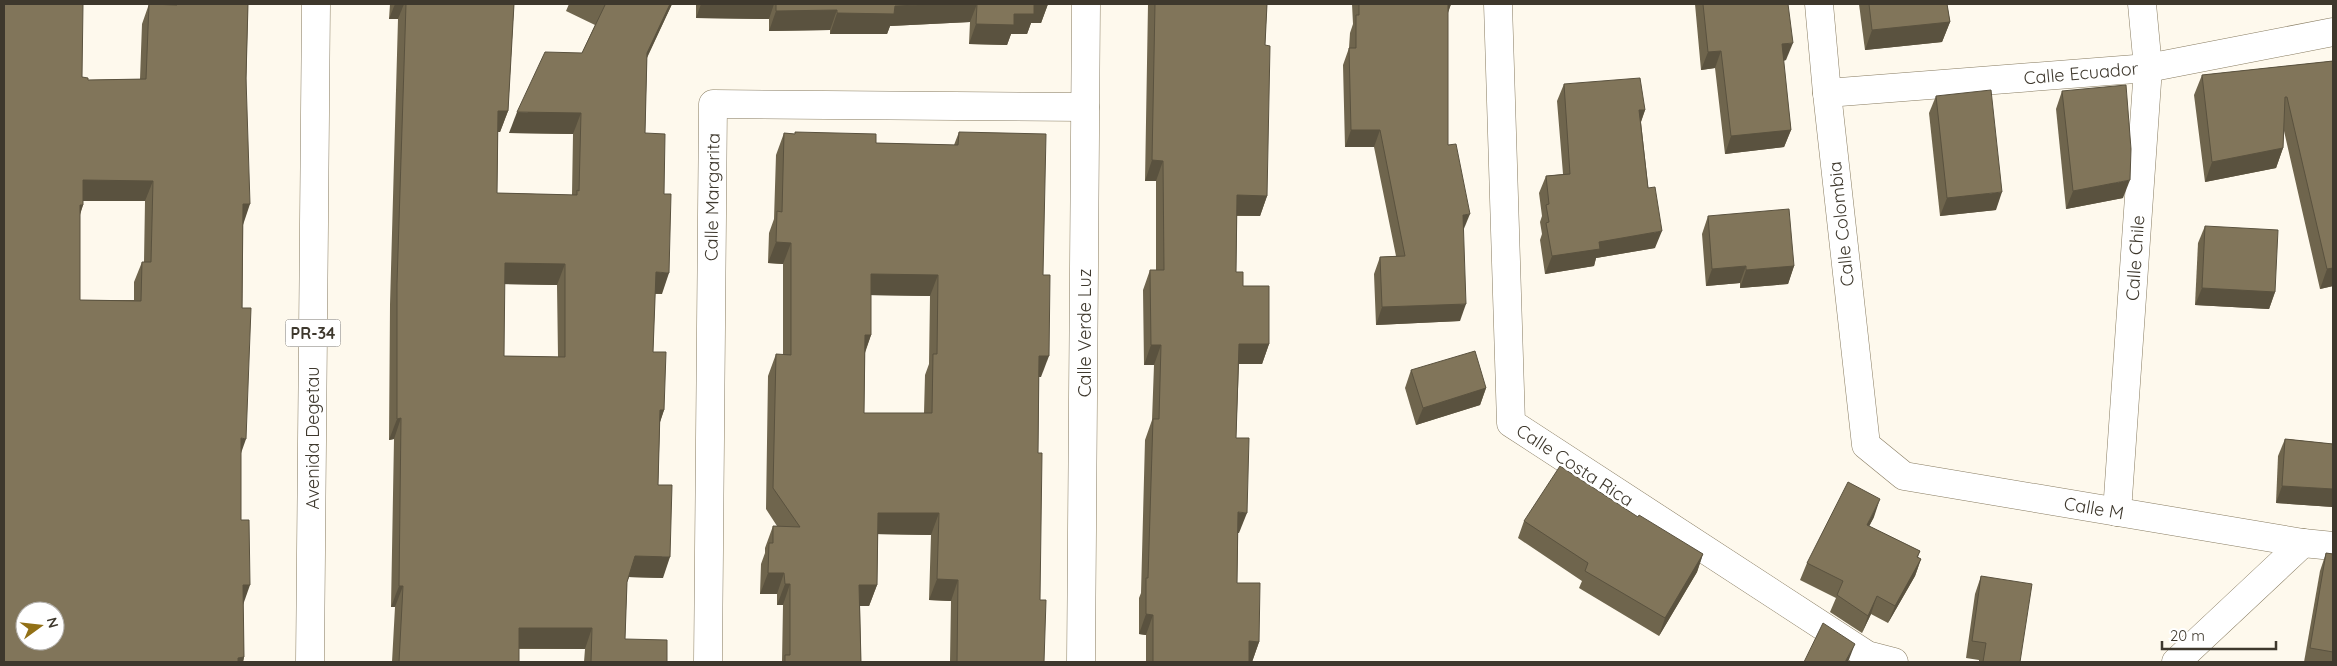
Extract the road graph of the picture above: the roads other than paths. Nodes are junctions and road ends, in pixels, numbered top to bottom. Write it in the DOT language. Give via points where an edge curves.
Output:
graph roads {
  1 [pos="316,4"];
  2 [pos="1086,4"];
  3 [pos="1498,4"];
  4 [pos="1819,4"];
  5 [pos="2142,4"];
  6 [pos="2333,32"];
  7 [pos="2148,68"];
  8 [pos="1827,93"];
  9 [pos="1085,107"];
  10 [pos="1866,445"];
  11 [pos="2117,512"];
  12 [pos="2303,543"];
  13 [pos="2333,546"];
  14 [pos="310,662"];
  15 [pos="708,662"];
  16 [pos="1081,662"];
  17 [pos="1894,662"];
  18 [pos="2176,662"];
  1 -- 14 [label="street, Avenida Degetau / PR-34"];
  2 -- 9 [label="street, Calle Verde Luz"];
  3 -- 17 [label="street, Calle Costa Rica" via="1511,423 1868,655"];
  4 -- 8 [label="street, Calle Colombia"];
  5 -- 7 [label="street, Calle Chile"];
  6 -- 7 [label="street, Calle Ecuador"];
  7 -- 8 [label="street, Calle Ecuador"];
  7 -- 11 [label="street, Calle Chile"];
  8 -- 10 [label="street, Calle Colombia"];
  9 -- 15 [label="street, Calle Margarita" via="713,104"];
  9 -- 16 [label="street, Calle Verde Luz"];
  10 -- 11 [label="street, Calle M" via="1904,476"];
  11 -- 12 [label="street, Calle M"];
  12 -- 13 [label="street, Calle M"];
  12 -- 18 [label="street"];
}
